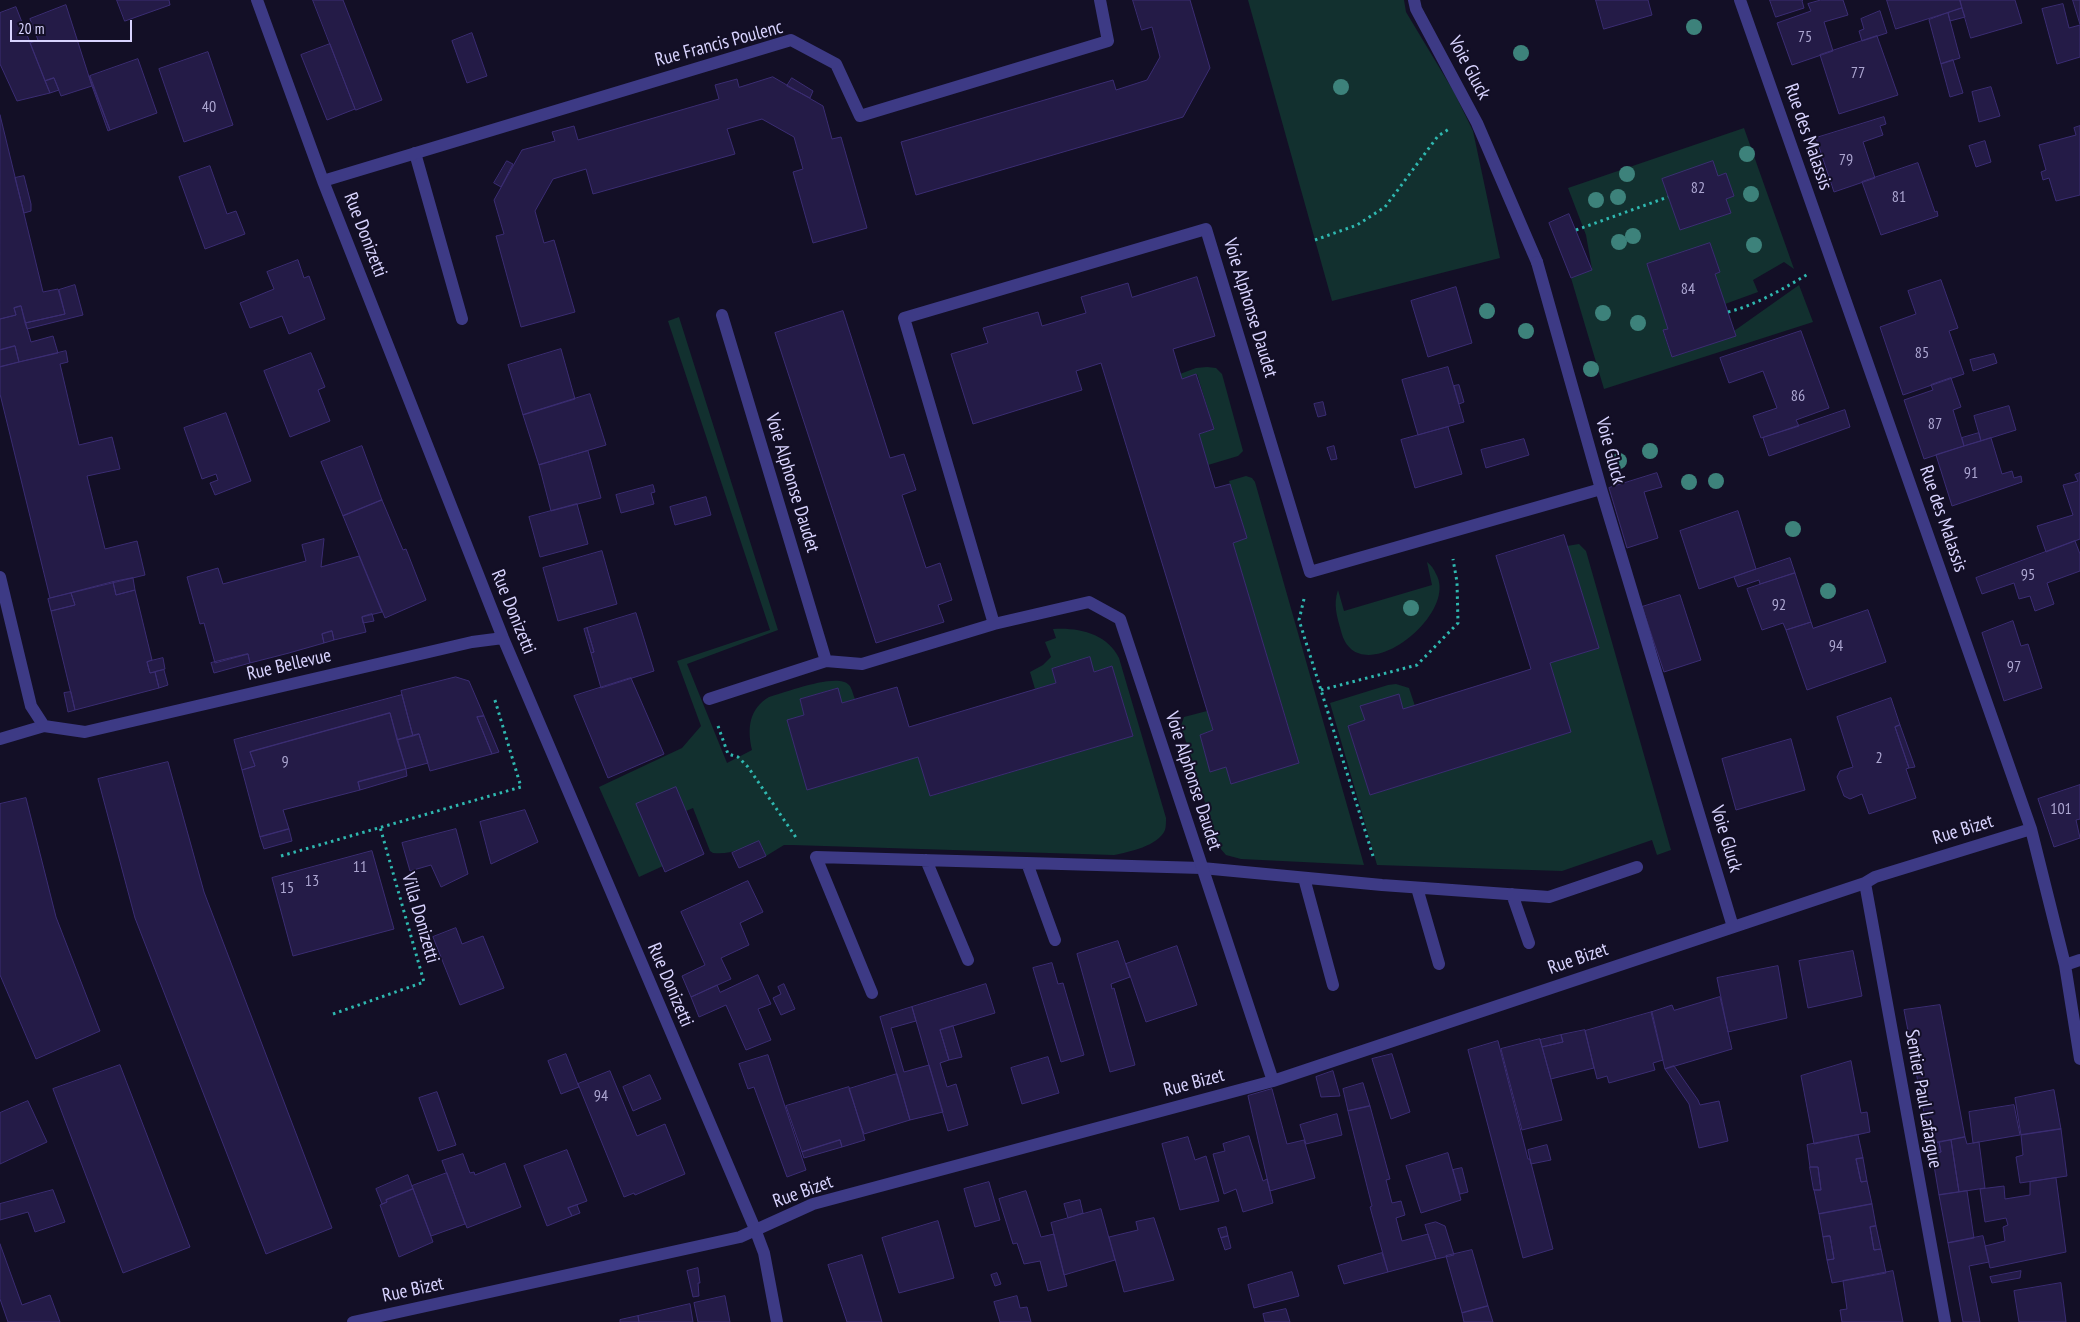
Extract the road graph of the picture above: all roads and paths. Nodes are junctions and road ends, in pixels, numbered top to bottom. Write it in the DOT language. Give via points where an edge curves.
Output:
graph roads {
  1 [pos="257,0"];
  2 [pos="1100,0"];
  3 [pos="1414,0"];
  4 [pos="1740,0"];
  5 [pos="1474,117"];
  6 [pos="415,153"];
  7 [pos="323,181"];
  8 [pos="1668,198"];
  9 [pos="1576,230"];
  10 [pos="1315,240"];
  11 [pos="1832,261"];
  12 [pos="1728,312"];
  13 [pos="722,315"];
  14 [pos="462,319"];
  15 [pos="1601,489"];
  16 [pos="1447,533"];
  17 [pos="1310,572"];
  18 [pos="0,577"];
  19 [pos="994,624"];
  20 [pos="503,638"];
  21 [pos="826,661"];
  22 [pos="1321,690"];
  23 [pos="494,697"];
  24 [pos="709,699"];
  25 [pos="44,726"];
  26 [pos="0,739"];
  27 [pos="380,828"];
  28 [pos="2031,829"];
  29 [pos="281,856"];
  30 [pos="816,857"];
  31 [pos="926,860"];
  32 [pos="1027,863"];
  33 [pos="1202,868"];
  34 [pos="1637,868"];
  35 [pos="1304,878"];
  36 [pos="1865,883"];
  37 [pos="1382,885"];
  38 [pos="1417,888"];
  39 [pos="1512,894"];
  40 [pos="1733,926"];
  41 [pos="1055,940"];
  42 [pos="1529,943"];
  43 [pos="968,960"];
  44 [pos="2080,960"];
  45 [pos="1438,964"];
  46 [pos="2065,965"];
  47 [pos="1334,986"];
  48 [pos="872,993"];
  49 [pos="333,1014"];
  50 [pos="2080,1059"];
  51 [pos="1273,1081"];
  52 [pos="756,1229"];
  53 [pos="353,1322"];
  54 [pos="777,1322"];
  55 [pos="1945,1322"];
  1 -- 7 [label="street, Rue Donizetti"];
  2 -- 6 [label="street, Rue Francis Poulenc" via="1108,40 860,116 836,64 791,40"];
  3 -- 5 [label="street, Voie Gluck"];
  4 -- 11 [label="street, Rue des Malassis"];
  5 -- 10 [label="path" via="1438,136 1385,206 1357,225"];
  5 -- 15 [label="street, Voie Gluck" via="1536,262"];
  6 -- 7 [label="street, Rue Francis Poulenc"];
  6 -- 14 [label="street"];
  7 -- 20 [label="street, Rue Donizetti"];
  8 -- 9 [label="path"];
  11 -- 12 [label="path" via="1774,294"];
  11 -- 28 [label="street, Rue des Malassis"];
  13 -- 21 [label="street, Voie Alphonse Daudet"];
  15 -- 16 [label="street"];
  15 -- 40 [label="street, Voie Gluck"];
  16 -- 17 [label="street"];
  16 -- 22 [label="path" via="1458,582 1458,623 1417,665"];
  17 -- 19 [label="street, Voie Alphonse Daudet" via="1206,229 904,318"];
  17 -- 22 [label="path" via="1298,620"];
  18 -- 25 [label="street" via="31,706"];
  19 -- 21 [label="street, Voie Alphonse Daudet" via="862,664"];
  19 -- 33 [label="street, Voie Alphonse Daudet" via="1089,602 1120,619"];
  20 -- 25 [label="street, Rue Bellevue" via="472,642 85,732"];
  20 -- 52 [label="street, Rue Donizetti"];
  21 -- 24 [label="street, Voie Alphonse Daudet"];
  22 -- 37 [label="path"];
  23 -- 27 [label="path" via="521,787"];
  24 -- 30 [label="path" via="728,754 738,757 748,767 804,851"];
  25 -- 26 [label="street"];
  27 -- 29 [label="path"];
  27 -- 49 [label="path, Villa Donizetti" via="424,982"];
  28 -- 36 [label="street, Rue Bizet" via="1875,877"];
  28 -- 46 [label="street, Rue des Malassis"];
  30 -- 31 [label="street"];
  30 -- 48 [label="street"];
  31 -- 32 [label="street"];
  31 -- 43 [label="street"];
  32 -- 33 [label="street"];
  32 -- 41 [label="street"];
  33 -- 35 [label="street"];
  33 -- 51 [label="street, Voie Alphonse Daudet"];
  34 -- 39 [label="street" via="1549,897"];
  35 -- 37 [label="street"];
  35 -- 47 [label="street"];
  36 -- 40 [label="street, Rue Bizet"];
  36 -- 55 [label="street, Sentier Paul Lafargue"];
  37 -- 38 [label="street"];
  38 -- 39 [label="street"];
  38 -- 45 [label="street"];
  39 -- 42 [label="street"];
  40 -- 51 [label="street, Rue Bizet"];
  44 -- 46 [label="street"];
  46 -- 50 [label="street, Rue des Malassis"];
  51 -- 52 [label="street, Rue Bizet" via="813,1204"];
  52 -- 53 [label="street, Rue Bizet" via="727,1240"];
  52 -- 54 [label="street, Rue Donizetti" via="764,1253"];
}
